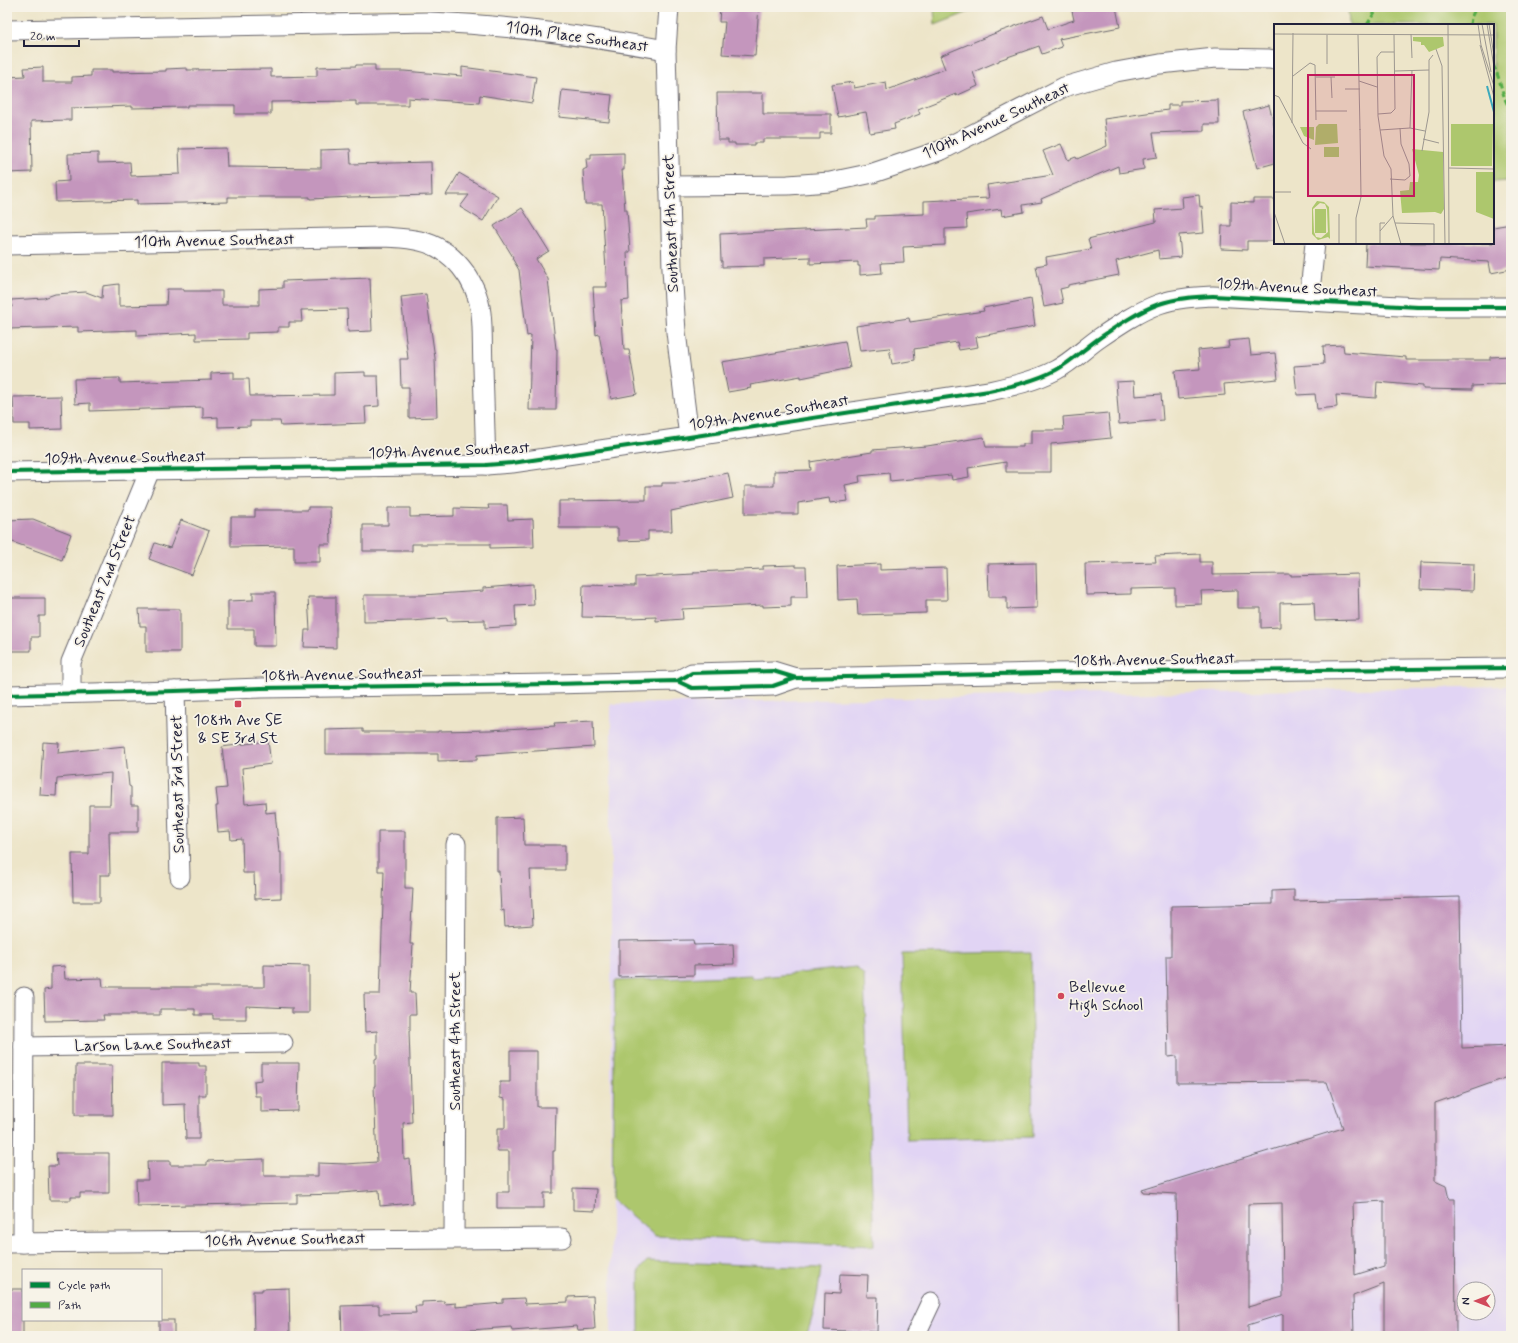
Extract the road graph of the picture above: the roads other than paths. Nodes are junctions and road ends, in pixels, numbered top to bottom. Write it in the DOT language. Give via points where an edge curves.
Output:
graph roads {
  1 [pos="669,7"];
  2 [pos="7,30"];
  3 [pos="666,50"];
  4 [pos="1274,60"];
  5 [pos="669,186"];
  6 [pos="1315,244"];
  7 [pos="7,245"];
  8 [pos="1309,301"];
  9 [pos="1511,307"];
  10 [pos="690,437"];
  11 [pos="486,464"];
  12 [pos="150,470"];
  13 [pos="7,472"];
  14 [pos="1511,668"];
  15 [pos="175,691"];
  16 [pos="72,693"];
  17 [pos="7,695"];
  18 [pos="456,844"];
  19 [pos="180,877"];
  20 [pos="24,996"];
  21 [pos="283,1043"];
  22 [pos="24,1047"];
  23 [pos="454,1238"];
  24 [pos="562,1238"];
  25 [pos="15,1243"];
  26 [pos="931,1302"];
  27 [pos="915,1336"];
  1 -- 3 [label="street, Southeast 4th Street"];
  2 -- 3 [label="street, 110th Place Southeast" via="474,23 606,39"];
  3 -- 5 [label="street, Southeast 4th Street"];
  4 -- 5 [label="street, 110th Avenue Southeast" via="1215,58 1116,72 1064,88 942,150 873,173 830,182"];
  5 -- 10 [label="street, Southeast 4th Street" via="676,332"];
  6 -- 8 [label="street"];
  7 -- 11 [label="street, 110th Avenue Southeast" via="384,237 421,241 435,247 449,255 462,268 474,286 478,298 481,312"];
  8 -- 9 [label="street, 109th Avenue Southeast" via="1418,307"];
  8 -- 10 [label="street, 109th Avenue Southeast" via="1213,296 1159,304 1108,332 1057,369 1012,386"];
  10 -- 11 [label="street, 109th Avenue Southeast" via="512,463"];
  11 -- 12 [label="street, 109th Avenue Southeast"];
  12 -- 13 [label="street, 109th Avenue Southeast"];
  12 -- 16 [label="street, Southeast 2nd Street" via="71,662"];
  14 -- 15 [label="street, 108th Avenue Southeast" via="796,678 773,686 692,688 677,681"];
  15 -- 16 [label="street, 108th Avenue Southeast"];
  15 -- 19 [label="street, Southeast 3rd Street"];
  16 -- 17 [label="street, 108th Avenue Southeast"];
  18 -- 23 [label="street, Southeast 4th Street"];
  20 -- 22 [label="street"];
  21 -- 22 [label="street, Larson Lane Southeast"];
  22 -- 25 [label="street"];
  23 -- 24 [label="street, 106th Avenue Southeast"];
  23 -- 25 [label="street, 106th Avenue Southeast"];
  26 -- 27 [label="street"];
}
